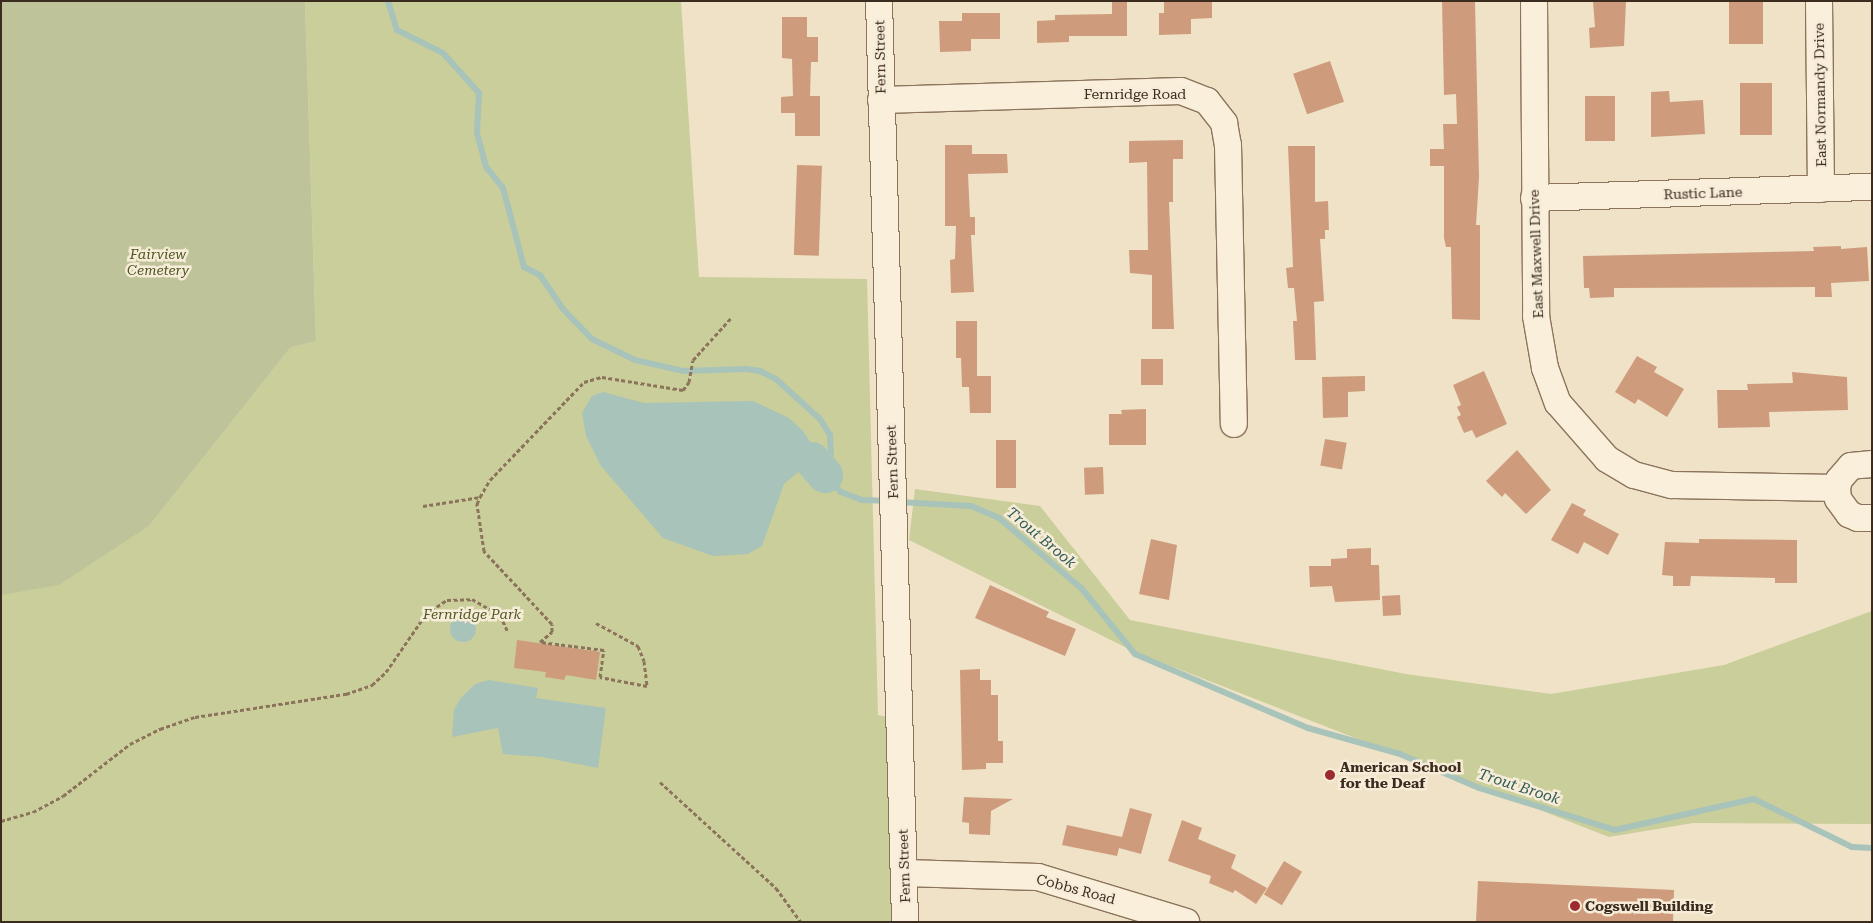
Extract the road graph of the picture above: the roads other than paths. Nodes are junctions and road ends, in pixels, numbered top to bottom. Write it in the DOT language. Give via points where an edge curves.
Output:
graph roads {
  1 [pos="879,1"];
  2 [pos="1534,1"];
  3 [pos="1819,1"];
  4 [pos="881,100"];
  5 [pos="1872,187"];
  6 [pos="1821,189"];
  7 [pos="1534,198"];
  8 [pos="1234,424"];
  9 [pos="1872,464"];
  10 [pos="1837,488"];
  11 [pos="1872,518"];
  12 [pos="904,874"];
  13 [pos="905,922"];
  14 [pos="1186,922"];
  1 -- 4 [label="street, Fern Street"];
  2 -- 7 [label="street, East Maxwell Drive"];
  3 -- 6 [label="street, East Normandy Drive"];
  4 -- 8 [label="street, Fernridge Road" via="1181,91 1207,100 1224,123 1228,144"];
  4 -- 12 [label="street, Fern Street"];
  5 -- 6 [label="street, Rustic Lane"];
  6 -- 7 [label="street, Rustic Lane"];
  7 -- 10 [label="street, East Maxwell Drive" via="1536,316 1545,368 1558,404 1607,460 1634,475 1672,485"];
  9 -- 10 [label="street" via="1851,466 1839,480"];
  10 -- 11 [label="street" via="1838,499 1849,514"];
  12 -- 13 [label="street, Fern Street"];
  12 -- 14 [label="street, Cobbs Road" via="1038,878"];
}
